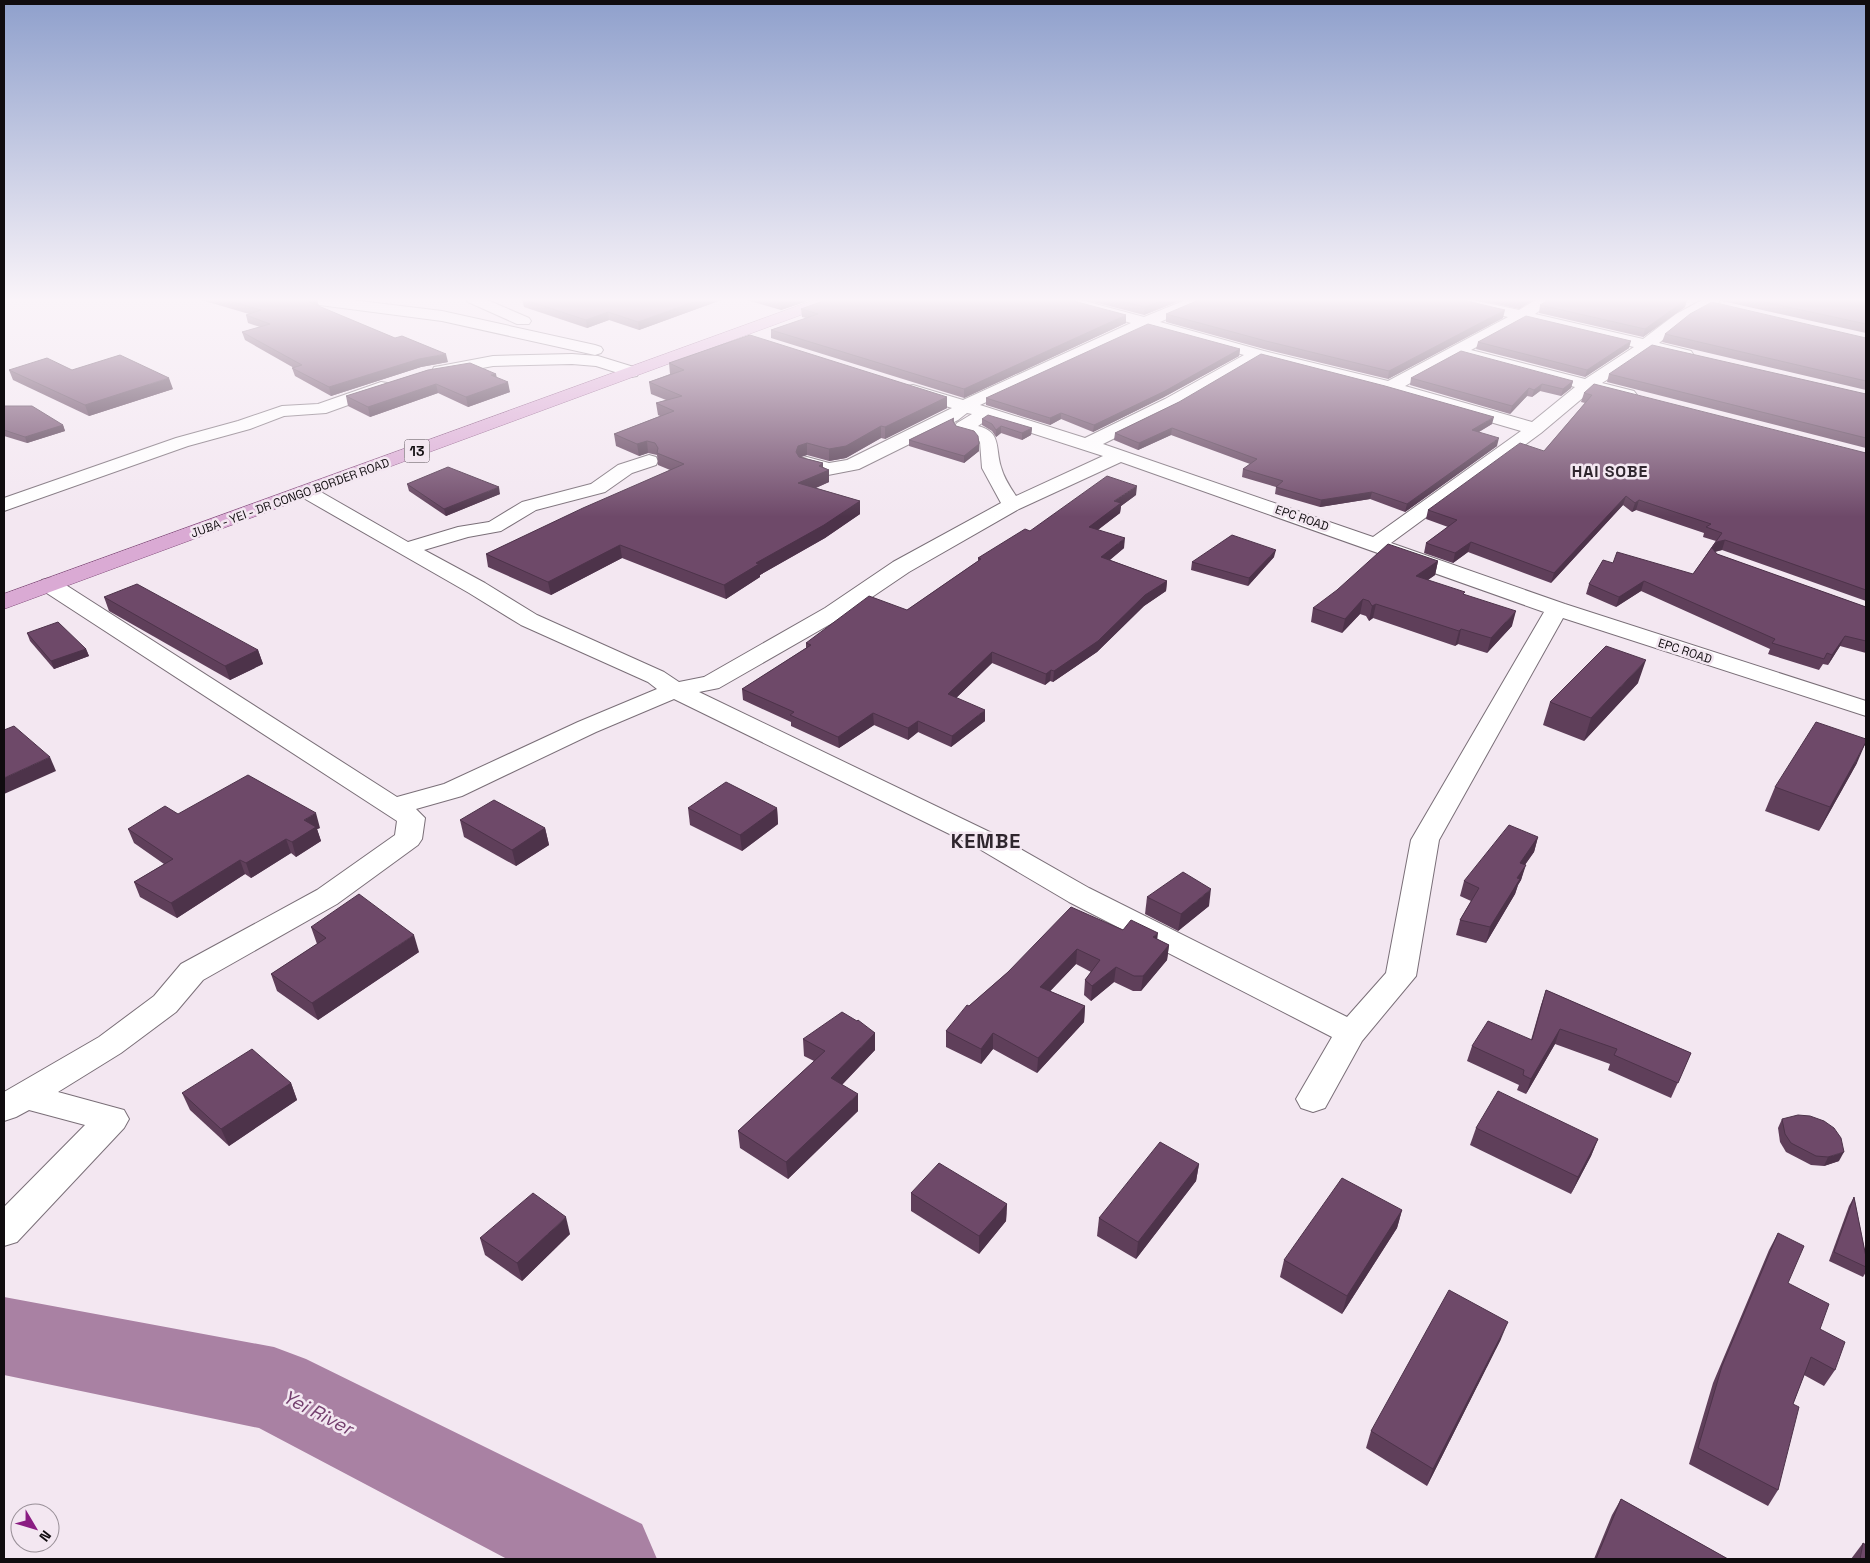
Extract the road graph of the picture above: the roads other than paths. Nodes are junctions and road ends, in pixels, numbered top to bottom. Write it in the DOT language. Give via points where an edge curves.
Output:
graph roads {
  1 [pos="433,372"];
  2 [pos="631,372"];
  3 [pos="1040,372"];
  4 [pos="1226,372"];
  5 [pos="1330,372"];
  6 [pos="1417,372"];
  7 [pos="1542,372"];
  8 [pos="1610,372"];
  9 [pos="427,373"];
  10 [pos="394,383"];
  11 [pos="891,383"];
  12 [pos="1589,384"];
  13 [pos="1390,387"];
  14 [pos="1646,400"];
  15 [pos="965,406"];
  16 [pos="986,413"];
  17 [pos="1535,429"];
  18 [pos="1086,445"];
  19 [pos="1120,456"];
  20 [pos="649,461"];
  21 [pos="807,463"];
  22 [pos="67,482"];
  23 [pos="4,485"];
  24 [pos="307,492"];
  25 [pos="4,505"];
  26 [pos="1012,505"];
  27 [pos="1377,544"];
  28 [pos="406,549"];
  29 [pos="50,586"];
  30 [pos="4,602"];
  31 [pos="1557,609"];
  32 [pos="675,690"];
  33 [pos="1866,709"];
  34 [pos="392,807"];
  35 [pos="1351,1033"];
  36 [pos="1313,1099"];
  37 [pos="15,1102"];
  38 [pos="4,1231"];
  1 -- 9 [label="street"];
  2 -- 24 [label="main road, JUBA - YEI - DR CONGO BORDER ROAD / 13"];
  3 -- 15 [label="street"];
  4 -- 18 [label="street"];
  5 -- 13 [label="street"];
  6 -- 13 [label="street"];
  7 -- 12 [label="street"];
  8 -- 12 [label="street"];
  10 -- 22 [label="street" via="320,409 282,411"];
  11 -- 15 [label="street, EPC ROAD"];
  12 -- 14 [label="street"];
  12 -- 17 [label="street"];
  13 -- 17 [label="street"];
  15 -- 16 [label="street, EPC ROAD"];
  15 -- 21 [label="street" via="952,416 852,465 828,469"];
  16 -- 18 [label="street, EPC ROAD"];
  16 -- 26 [label="street" via="963,427 981,432 988,442 988,461"];
  17 -- 27 [label="street"];
  18 -- 19 [label="street, EPC ROAD"];
  19 -- 26 [label="street"];
  19 -- 27 [label="street, EPC ROAD"];
  20 -- 28 [label="street" via="625,469 598,488 529,506 494,527 466,531"];
  22 -- 23 [label="street"];
  22 -- 25 [label="street"];
  24 -- 28 [label="street"];
  24 -- 29 [label="main road, JUBA - YEI - DR CONGO BORDER ROAD / 13"];
  26 -- 32 [label="street" via="900,567 833,613 711,684"];
  27 -- 31 [label="street, EPC ROAD"];
  28 -- 32 [label="street" via="529,620 656,677"];
  29 -- 30 [label="main road, JUBA - YEI - DR CONGO BORDER ROAD / 13"];
  29 -- 34 [label="street"];
  31 -- 33 [label="street, EPC ROAD"];
  31 -- 35 [label="street" via="1425,840 1401,976"];
  32 -- 34 [label="street" via="588,726 453,790"];
  32 -- 35 [label="street" via="986,841 1079,895"];
  34 -- 37 [label="street" via="411,818 408,839 327,897 192,972 165,1004 110,1044"];
  35 -- 36 [label="street"];
  37 -- 38 [label="street" via="112,1119"];
}
